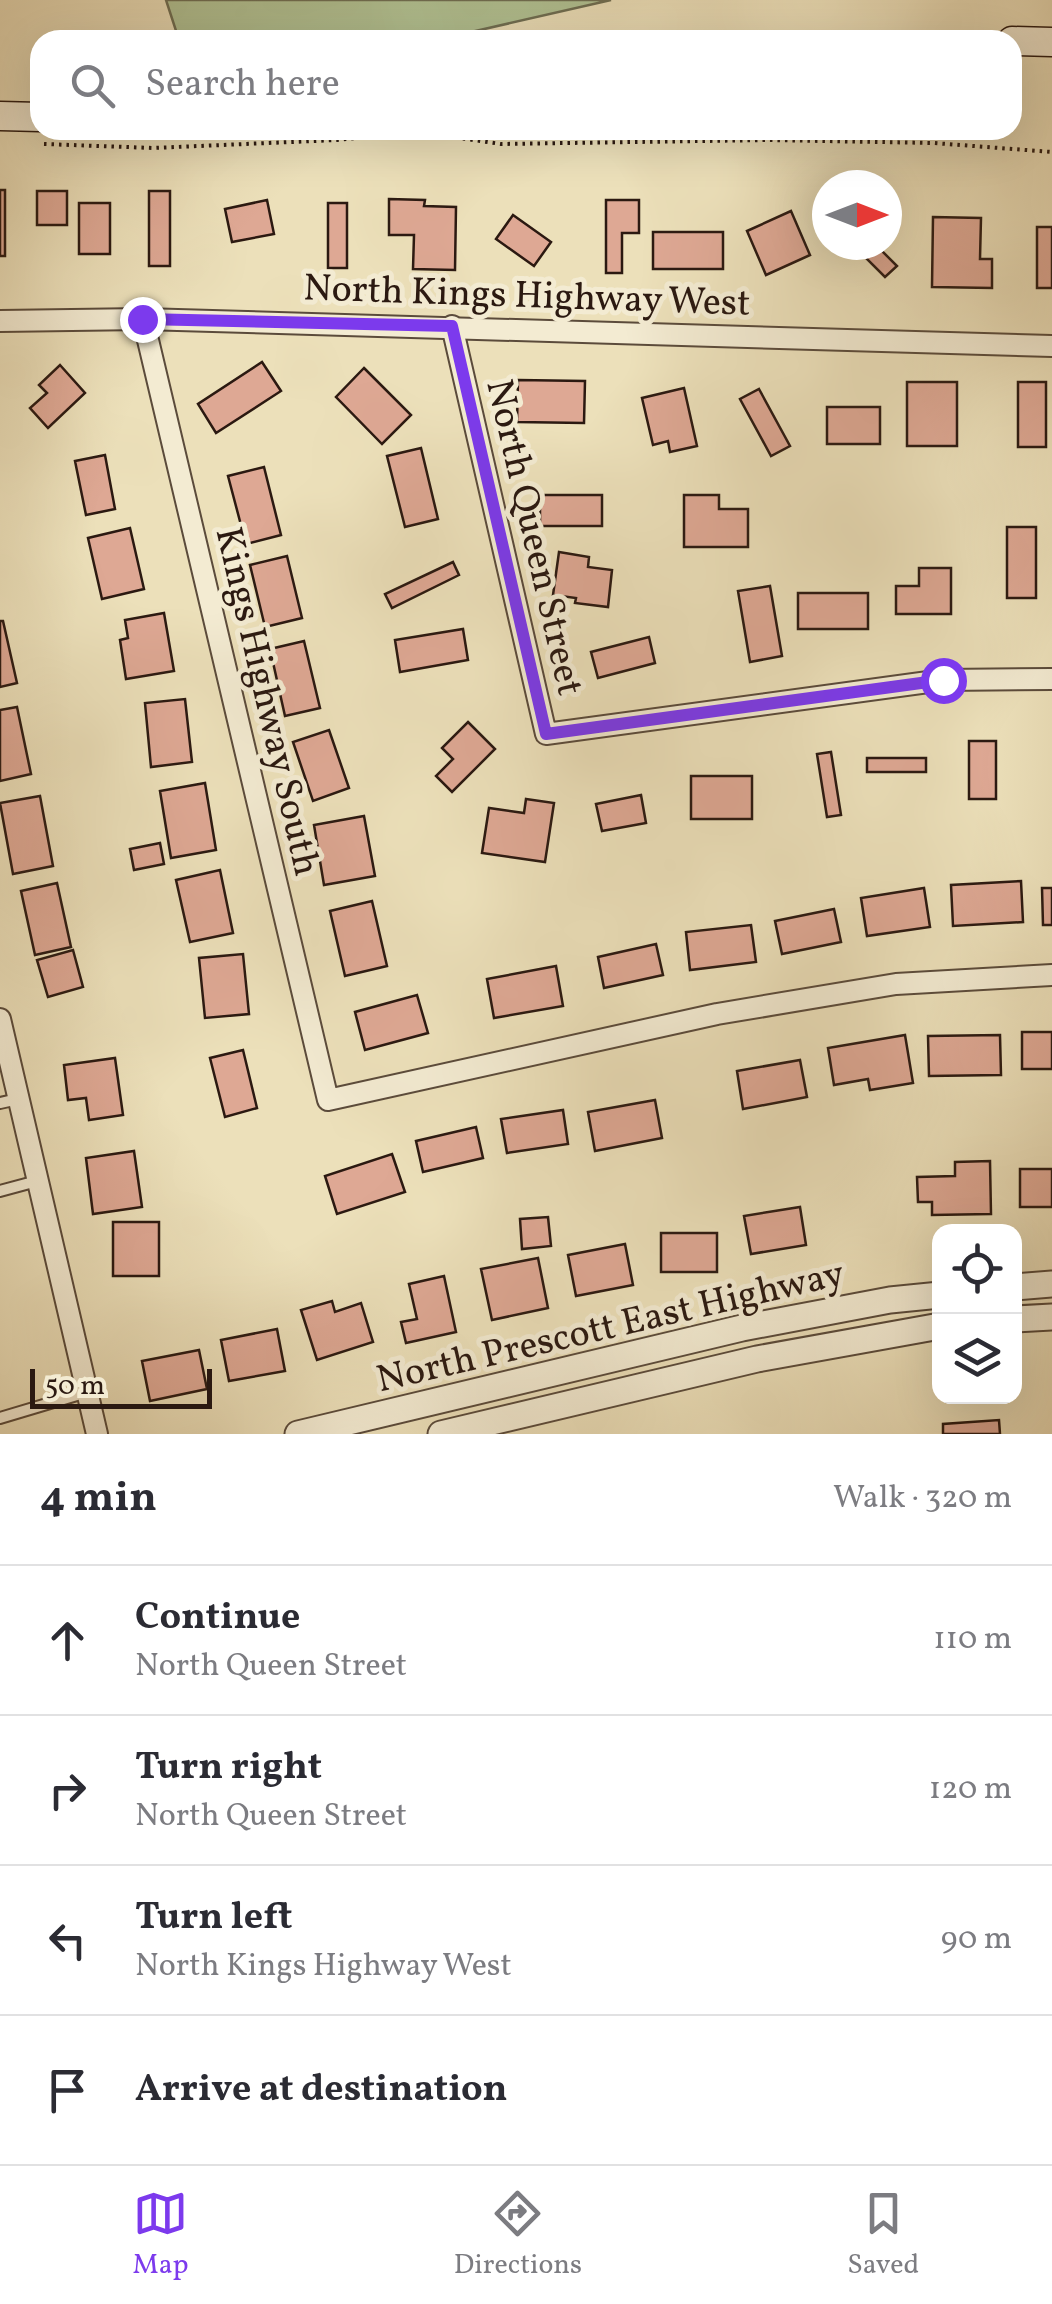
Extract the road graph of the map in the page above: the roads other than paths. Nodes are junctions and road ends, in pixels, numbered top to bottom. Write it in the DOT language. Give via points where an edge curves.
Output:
graph roads {
  1 [pos="1022,41"];
  2 [pos="1052,42"];
  3 [pos="0,116"];
  4 [pos="30,126"];
  5 [pos="142,319"];
  6 [pos="0,321"];
  7 [pos="452,326"];
  8 [pos="1052,346"];
  9 [pos="1052,679"];
  10 [pos="1052,975"];
  11 [pos="0,1020"];
  12 [pos="9,1101"];
  13 [pos="38,1181"];
  14 [pos="0,1191"];
  15 [pos="1052,1284"];
  16 [pos="1022,1287"];
  17 [pos="932,1296"];
  18 [pos="1052,1317"];
  19 [pos="1022,1319"];
  20 [pos="932,1327"];
  21 [pos="706,1338"];
  22 [pos="714,1369"];
  23 [pos="86,1392"];
  24 [pos="0,1418"];
  25 [pos="96,1434"];
  26 [pos="298,1434"];
  27 [pos="441,1434"];
  1 -- 2 [label="main road"];
  3 -- 4 [label="main road"];
  5 -- 6 [label="street, North Kings Highway West"];
  5 -- 7 [label="street, North Kings Highway West"];
  5 -- 10 [label="street, Kings Highway South" via="328,1100 717,1014 896,984"];
  7 -- 8 [label="street, North Kings Highway West"];
  7 -- 9 [label="street, North Queen Street" via="546,734 943,680"];
  11 -- 12 [label="street"];
  12 -- 13 [label="street"];
  13 -- 14 [label="lane"];
  13 -- 23 [label="street"];
  15 -- 16 [label="street"];
  17 -- 21 [label="street, North Prescott East Highway"];
  18 -- 19 [label="street"];
  20 -- 22 [label="street, North Prescott East Highway"];
  21 -- 22 [label="street"];
  21 -- 26 [label="street, North Prescott East Highway"];
  22 -- 27 [label="street, North Prescott East Highway"];
  23 -- 24 [label="lane"];
  23 -- 25 [label="street"];
}
